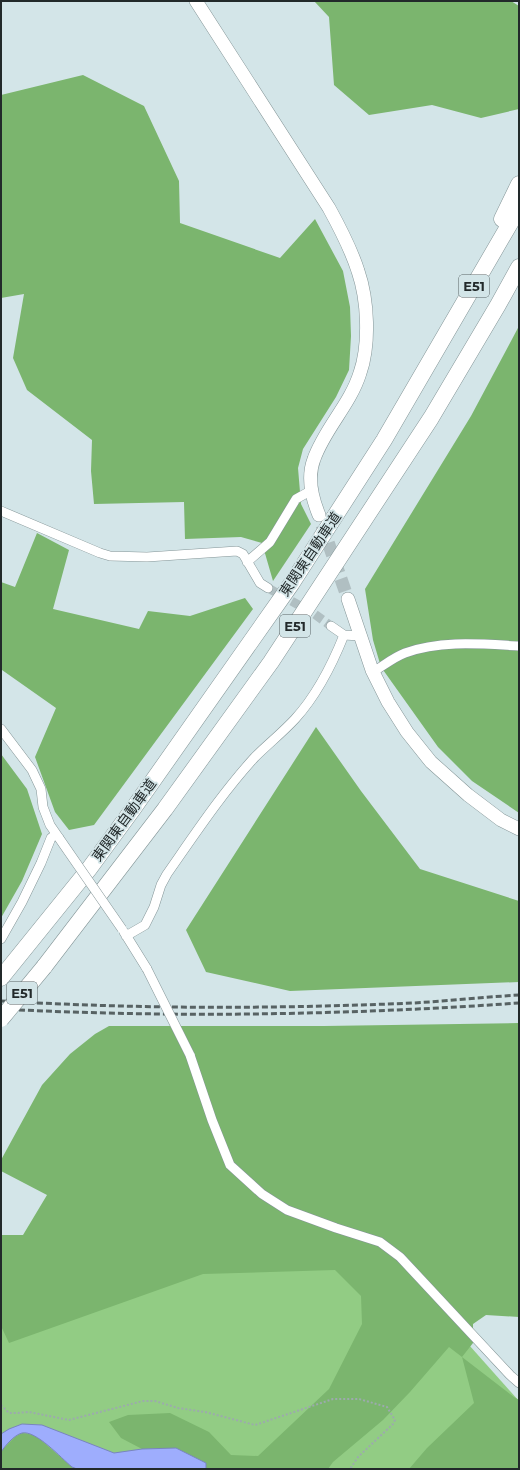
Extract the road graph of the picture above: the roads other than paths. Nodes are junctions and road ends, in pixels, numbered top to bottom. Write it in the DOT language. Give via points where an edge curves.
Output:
graph roads {
  1 [pos="196,1"];
  2 [pos="519,184"];
  3 [pos="519,208"];
  4 [pos="519,268"];
  5 [pos="429,363"];
  6 [pos="312,490"];
  7 [pos="1,511"];
  8 [pos="319,515"];
  9 [pos="247,562"];
  10 [pos="268,588"];
  11 [pos="348,599"];
  12 [pos="331,626"];
  13 [pos="344,635"];
  14 [pos="360,636"];
  15 [pos="519,646"];
  16 [pos="373,672"];
  17 [pos="1,729"];
  18 [pos="519,829"];
  19 [pos="58,836"];
  20 [pos="124,932"];
  21 [pos="1,939"];
  22 [pos="1,978"];
  23 [pos="1,1019"];
  24 [pos="519,1383"];
  1 -- 6 [label="street" via="329,208 347,242 359,273 367,332 364,360 350,396 314,459"];
  2 -- 5 [label="highway"];
  3 -- 5 [label="highway, 東関東自動車道 / E51"];
  4 -- 23 [label="highway, 東関東自動車道 / E51, bridge" via="431,418 271,662 165,809"];
  5 -- 22 [label="highway, 東関東自動車道 / E51" via="384,440 292,583 89,869"];
  6 -- 8 [label="street"];
  6 -- 9 [label="street" via="296,499 270,542"];
  7 -- 9 [label="street" via="110,556 168,557 237,551 243,554"];
  9 -- 10 [label="street" via="260,583"];
  11 -- 14 [label="street"];
  12 -- 13 [label="street"];
  13 -- 14 [label="street"];
  13 -- 20 [label="street" via="320,685 306,705 230,788 160,884 154,907 145,925"];
  14 -- 16 [label="street"];
  15 -- 16 [label="street" via="469,643 428,647 403,653"];
  16 -- 18 [label="street" via="407,732 431,762 468,795 501,820"];
  17 -- 19 [label="street" via="32,770 41,789 43,807 50,825"];
  19 -- 20 [label="street, bridge"];
  19 -- 21 [label="street" via="51,838 25,896"];
  20 -- 24 [label="street, bridge" via="147,969 190,1055 230,1165 262,1194 287,1210 380,1242 400,1257"];
}
